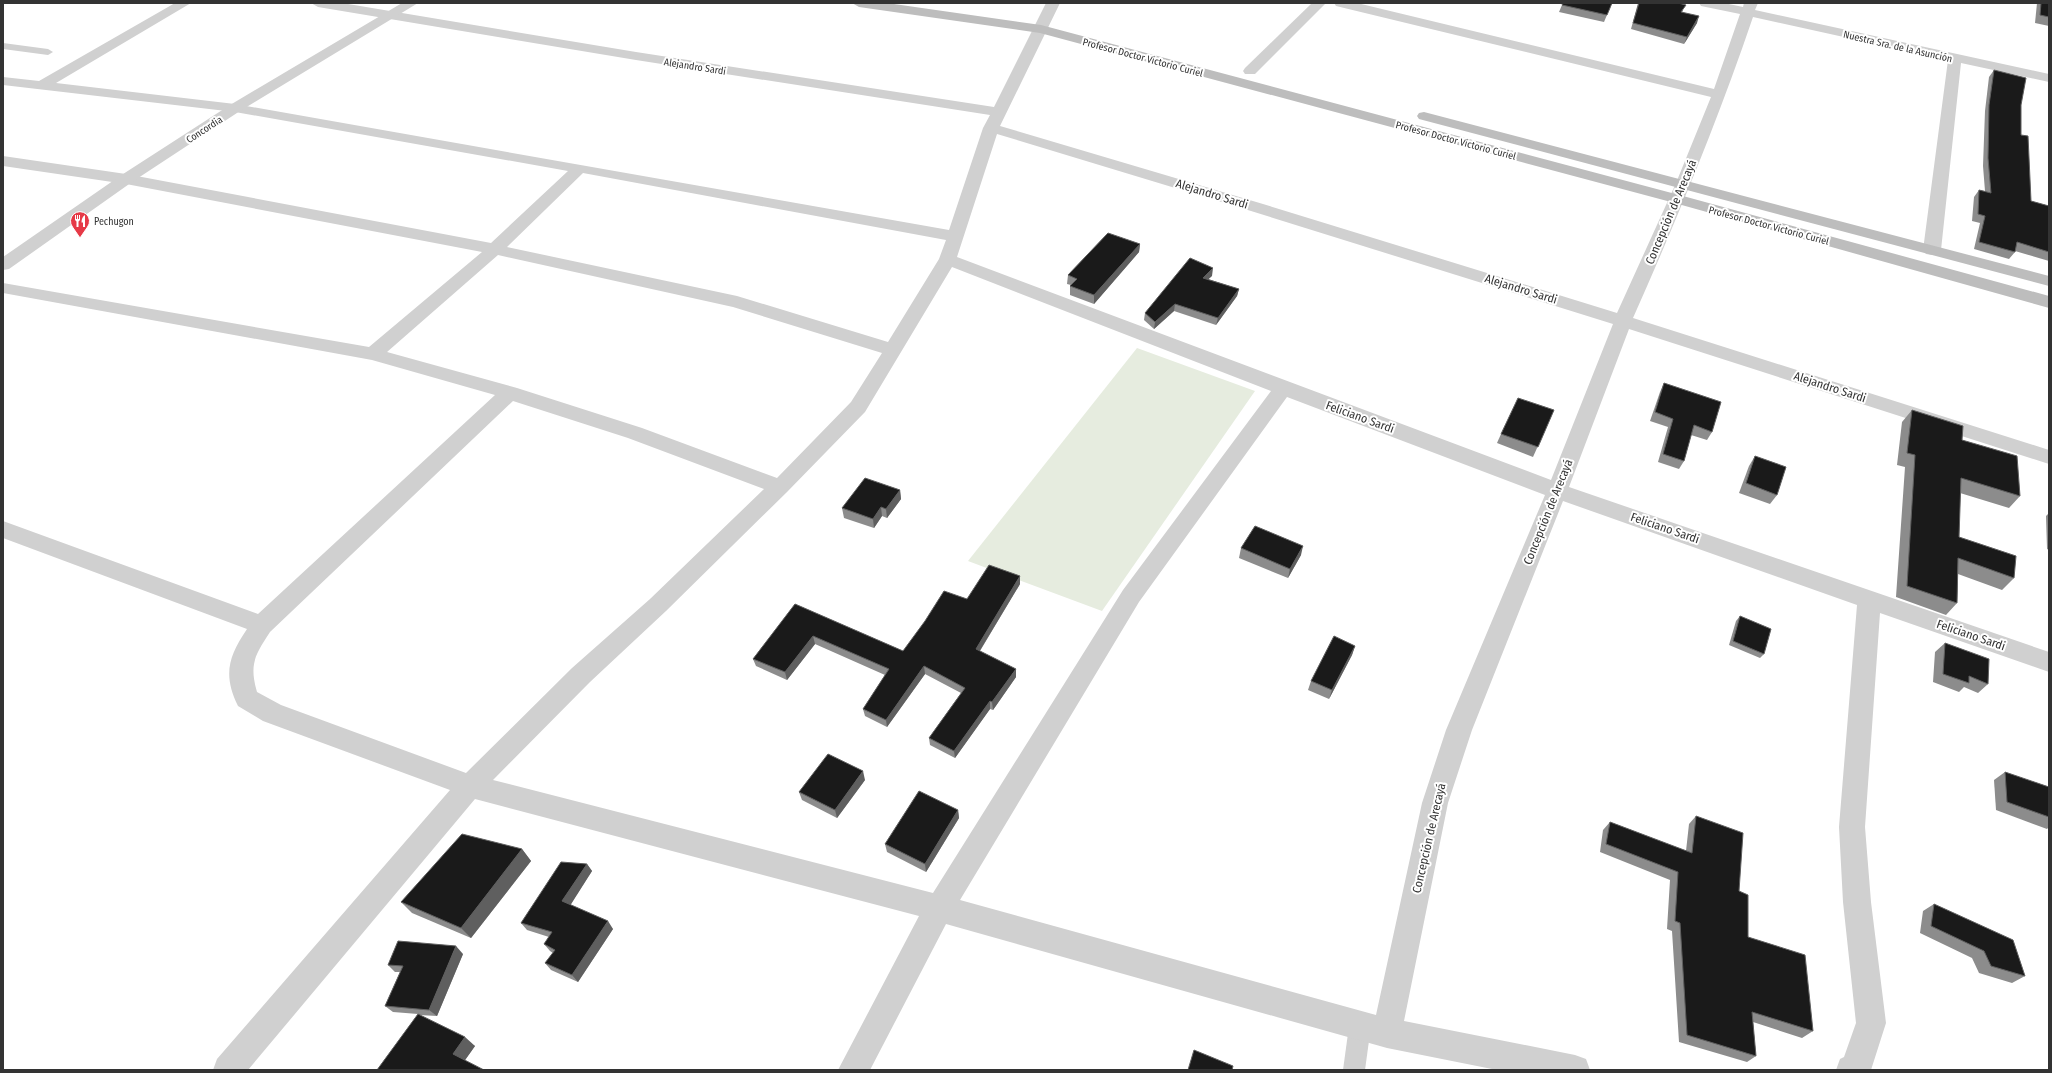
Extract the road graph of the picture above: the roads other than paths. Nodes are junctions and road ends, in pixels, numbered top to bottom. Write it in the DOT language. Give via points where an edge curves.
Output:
graph roads {
  1 [pos="184,3"];
  2 [pos="318,3"];
  3 [pos="410,3"];
  4 [pos="859,3"];
  5 [pos="952,3"];
  6 [pos="1053,3"];
  7 [pos="1320,3"];
  8 [pos="1341,3"];
  9 [pos="1706,3"];
  10 [pos="1750,8"];
  11 [pos="391,15"];
  12 [pos="1044,24"];
  13 [pos="3,46"];
  14 [pos="48,52"];
  15 [pos="1954,58"];
  16 [pos="1250,71"];
  17 [pos="2049,78"];
  18 [pos="3,81"];
  19 [pos="42,85"];
  20 [pos="1719,95"];
  21 [pos="235,108"];
  22 [pos="1397,109"];
  23 [pos="999,112"];
  24 [pos="1413,113"];
  25 [pos="991,128"];
  26 [pos="3,161"];
  27 [pos="580,168"];
  28 [pos="126,179"];
  29 [pos="1680,191"];
  30 [pos="954,236"];
  31 [pos="495,249"];
  32 [pos="1932,250"];
  33 [pos="948,259"];
  34 [pos="3,265"];
  35 [pos="2049,281"];
  36 [pos="3,288"];
  37 [pos="2049,302"];
  38 [pos="1623,321"];
  39 [pos="894,350"];
  40 [pos="373,354"];
  41 [pos="1283,388"];
  42 [pos="510,393"];
  43 [pos="2049,457"];
  44 [pos="780,487"];
  45 [pos="1557,491"];
  46 [pos="3,530"];
  47 [pos="1869,600"];
  48 [pos="262,625"];
  49 [pos="2049,662"];
  50 [pos="470,786"];
  51 [pos="939,908"];
  52 [pos="1360,1026"];
  53 [pos="1388,1033"];
  54 [pos="228,1070"];
  55 [pos="852,1070"];
  56 [pos="1354,1070"];
  57 [pos="1575,1070"];
  58 [pos="1851,1070"];
  1 -- 19 [label="street"];
  2 -- 11 [label="street, Alejandro Sardi"];
  3 -- 11 [label="street, Concordia"];
  4 -- 12 [label="main road, Profesor Doctor Victorio Curiel"];
  5 -- 12 [label="main road, Profesor Doctor Victorio Curiel"];
  6 -- 12 [label="street"];
  7 -- 16 [label="street"];
  8 -- 20 [label="street"];
  9 -- 10 [label="street, Nuestra Sra. de la Asunción"];
  10 -- 15 [label="street, Nuestra Sra. de la Asunción"];
  10 -- 20 [label="street, Concepción de Arecayá"];
  11 -- 21 [label="street, Concordia"];
  11 -- 23 [label="street, Alejandro Sardi"];
  12 -- 16 [label="main road, Profesor Doctor Victorio Curiel"];
  12 -- 23 [label="street"];
  12 -- 29 [label="main road, Profesor Doctor Victorio Curiel"];
  13 -- 14 [label="lane"];
  15 -- 17 [label="street, Nuestra Sra. de la Asunción"];
  15 -- 32 [label="street"];
  16 -- 22 [label="main road, Profesor Doctor Victorio Curiel"];
  18 -- 19 [label="street"];
  19 -- 21 [label="street"];
  20 -- 29 [label="street, Concepción de Arecayá"];
  21 -- 27 [label="street"];
  21 -- 28 [label="street, Concordia"];
  23 -- 25 [label="street"];
  24 -- 29 [label="main road, Profesor Doctor Victorio Curiel"];
  25 -- 30 [label="street"];
  25 -- 38 [label="street, Alejandro Sardi"];
  26 -- 28 [label="street"];
  27 -- 30 [label="street"];
  27 -- 31 [label="street"];
  28 -- 31 [label="street"];
  28 -- 34 [label="street, Concordia"];
  29 -- 32 [label="main road, Profesor Doctor Victorio Curiel"];
  29 -- 37 [label="main road, Profesor Doctor Victorio Curiel"];
  29 -- 38 [label="street, Concepción de Arecayá"];
  30 -- 33 [label="street"];
  31 -- 39 [label="street" via="737,302"];
  31 -- 40 [label="street"];
  32 -- 35 [label="main road, Profesor Doctor Victorio Curiel"];
  33 -- 39 [label="street"];
  33 -- 41 [label="street, Feliciano Sardi"];
  36 -- 40 [label="street"];
  38 -- 43 [label="street, Alejandro Sardi"];
  38 -- 45 [label="street, Concepción de Arecayá"];
  39 -- 44 [label="street" via="858,407"];
  40 -- 42 [label="street"];
  41 -- 45 [label="street, Feliciano Sardi"];
  41 -- 51 [label="street" via="1131,596"];
  42 -- 44 [label="street" via="635,433"];
  42 -- 48 [label="street"];
  44 -- 50 [label="street" via="581,675"];
  45 -- 47 [label="street, Feliciano Sardi"];
  45 -- 53 [label="street, Concepción de Arecayá" via="1459,730 1435,803"];
  46 -- 48 [label="street"];
  47 -- 49 [label="street, Feliciano Sardi"];
  47 -- 58 [label="street" via="1852,827 1857,902 1871,1023 1856,1068"];
  48 -- 50 [label="street" via="240,659 240,677 247,700 272,713"];
  50 -- 51 [label="street"];
  50 -- 54 [label="street"];
  51 -- 52 [label="street"];
  51 -- 55 [label="street"];
  52 -- 53 [label="street"];
  52 -- 56 [label="lane"];
  53 -- 57 [label="street"];
}
